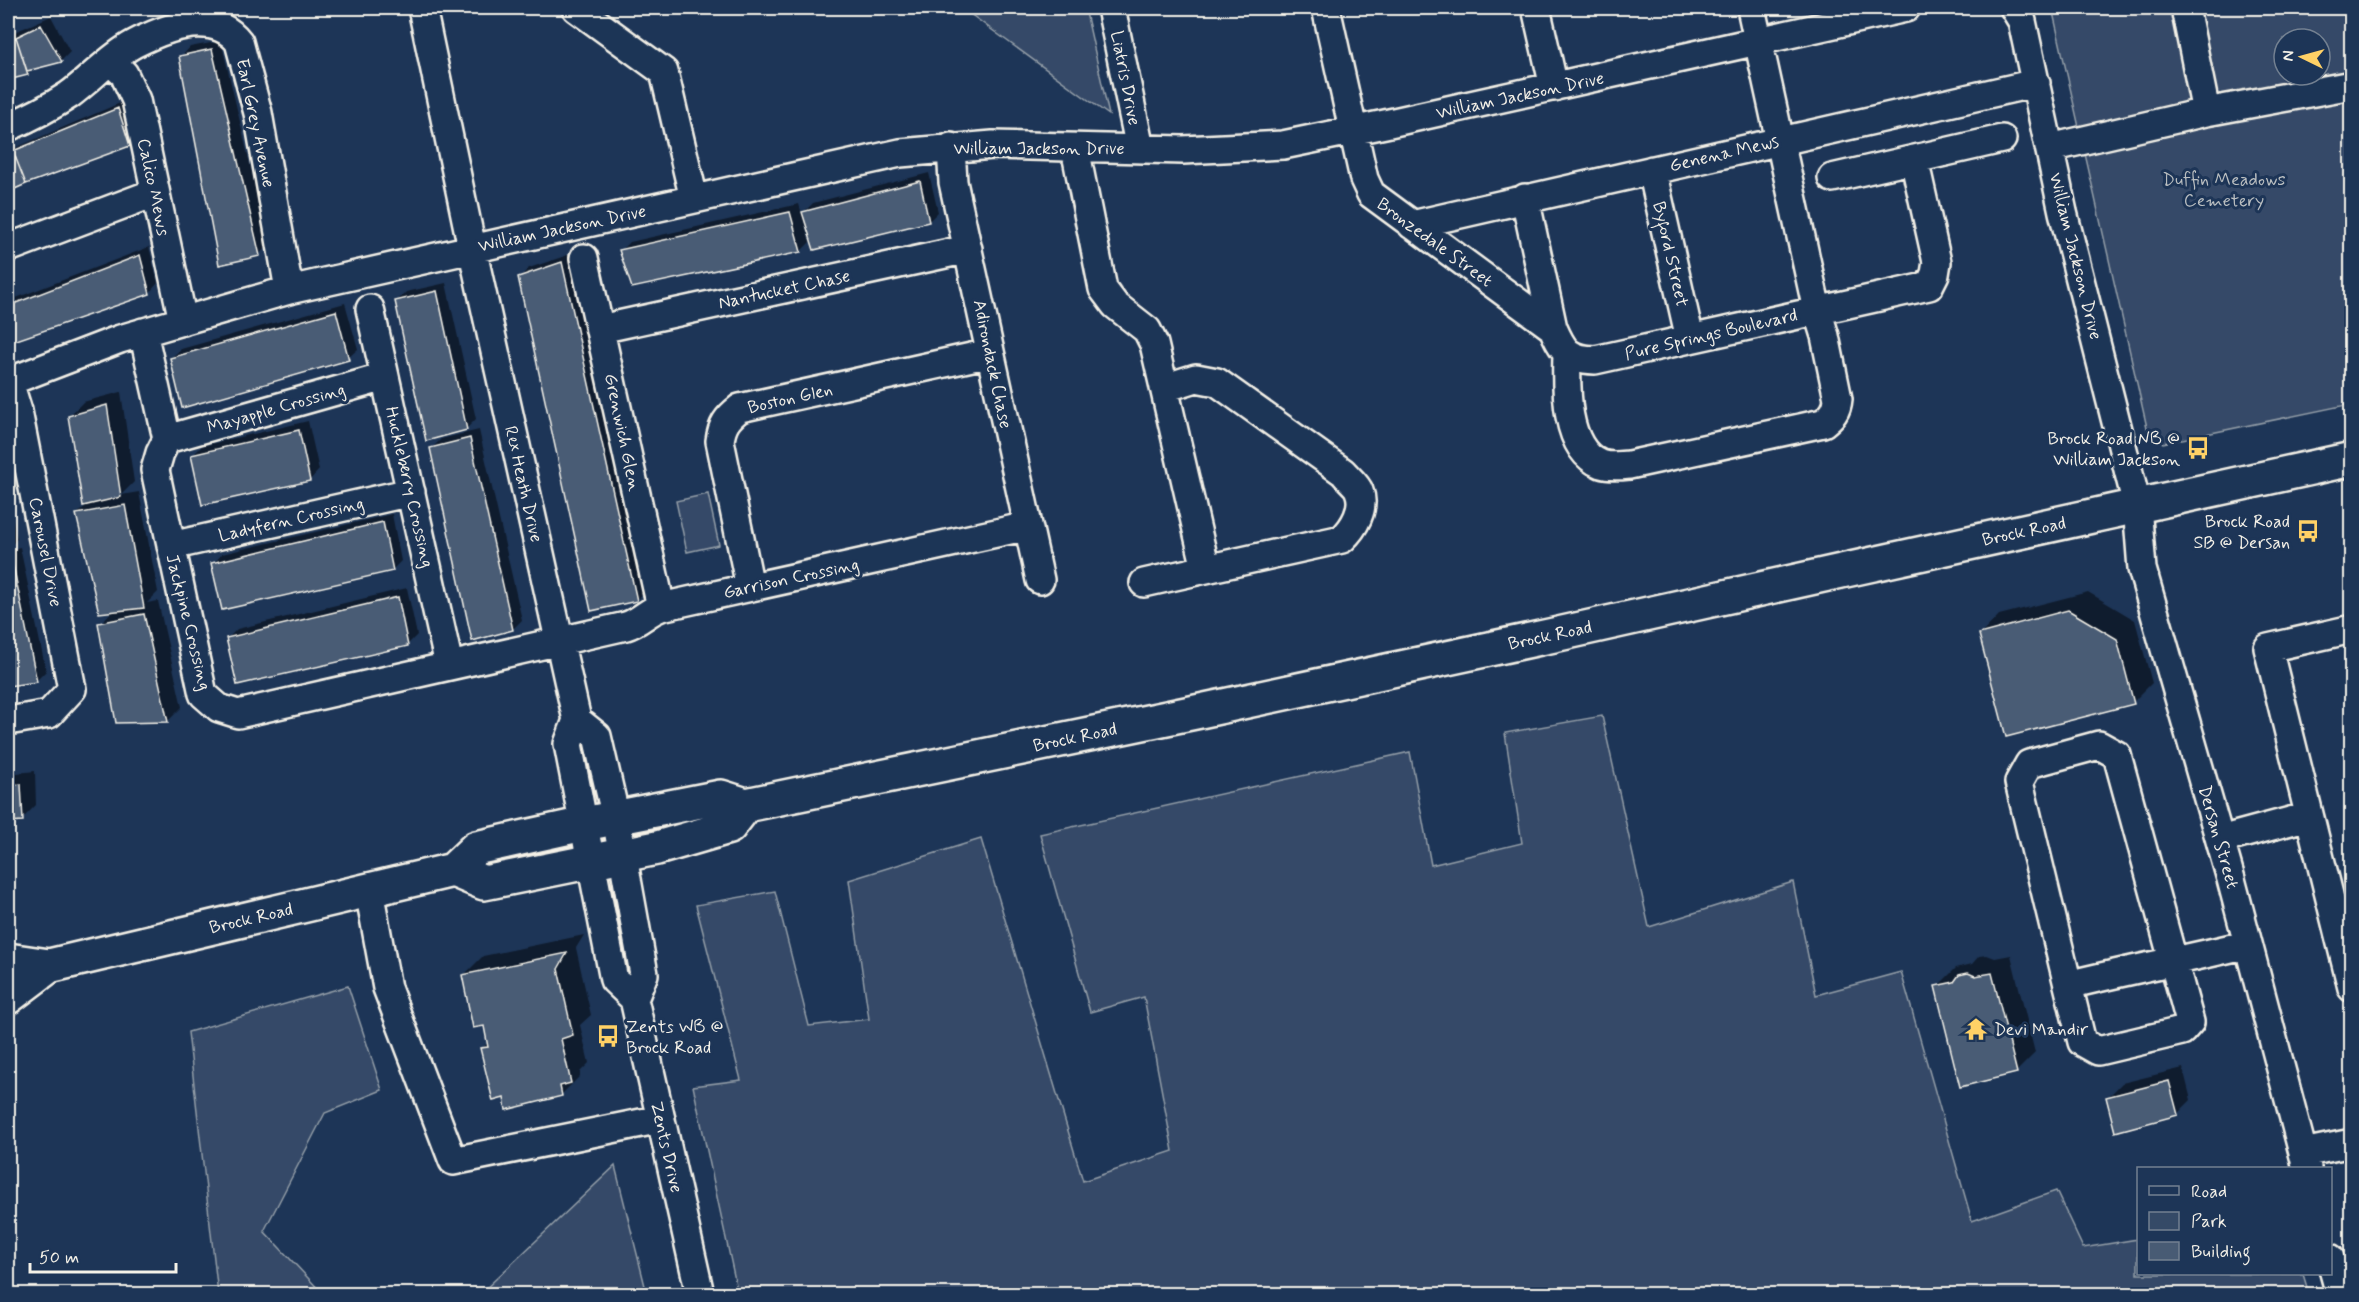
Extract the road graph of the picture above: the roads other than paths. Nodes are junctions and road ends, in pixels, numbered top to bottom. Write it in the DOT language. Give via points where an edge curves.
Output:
graph roads {
  1 [pos="422,8"];
  2 [pos="576,8"];
  3 [pos="1111,8"];
  4 [pos="1326,8"];
  5 [pos="1536,8"];
  6 [pos="1751,8"];
  7 [pos="1906,8"];
  8 [pos="2014,8"];
  9 [pos="2185,8"];
  10 [pos="1758,42"];
  11 [pos="110,61"];
  12 [pos="2036,83"];
  13 [pos="2352,85"];
  14 [pos="1554,87"];
  15 [pos="2206,112"];
  16 [pos="8,127"];
  17 [pos="1354,131"];
  18 [pos="2002,139"];
  19 [pos="1779,140"];
  20 [pos="951,147"];
  21 [pos="1075,148"];
  22 [pos="2050,148"];
  23 [pos="1140,149"];
  24 [pos="1914,159"];
  25 [pos="1652,170"];
  26 [pos="1832,178"];
  27 [pos="154,193"];
  28 [pos="1525,198"];
  29 [pos="694,199"];
  30 [pos="1412,225"];
  31 [pos="8,248"];
  32 [pos="472,248"];
  33 [pos="968,249"];
  34 [pos="584,258"];
  35 [pos="289,290"];
  36 [pos="370,309"];
  37 [pos="1817,310"];
  38 [pos="183,321"];
  39 [pos="1553,328"];
  40 [pos="600,329"];
  41 [pos="143,332"];
  42 [pos="1690,339"];
  43 [pos="990,352"];
  44 [pos="1567,354"];
  45 [pos="385,377"];
  46 [pos="8,382"];
  47 [pos="1164,388"];
  48 [pos="167,439"];
  49 [pos="2352,459"];
  50 [pos="411,492"];
  51 [pos="2137,505"];
  52 [pos="1028,526"];
  53 [pos="171,546"];
  54 [pos="1206,569"];
  55 [pos="1040,580"];
  56 [pos="1144,583"];
  57 [pos="750,587"];
  58 [pos="661,607"];
  59 [pos="2352,629"];
  60 [pos="560,641"];
  61 [pos="449,665"];
  62 [pos="577,720"];
  63 [pos="8,721"];
  64 [pos="747,805"];
  65 [pos="2309,816"];
  66 [pos="616,818"];
  67 [pos="584,824"];
  68 [pos="2220,840"];
  69 [pos="623,855"];
  70 [pos="591,862"];
  71 [pos="453,870"];
  72 [pos="369,890"];
  73 [pos="2248,944"];
  74 [pos="8,960"];
  75 [pos="2174,960"];
  76 [pos="49,966"];
  77 [pos="2068,985"];
  78 [pos="2352,988"];
  79 [pos="8,997"];
  80 [pos="634,999"];
  81 [pos="661,1119"];
  82 [pos="2352,1143"];
  83 [pos="2305,1161"];
  84 [pos="2332,1262"];
  85 [pos="700,1294"];
  86 [pos="2340,1294"];
  1 -- 32 [label="street, Rex Heath Drive"];
  2 -- 29 [label="street" via="664,72"];
  3 -- 23 [label="street, Liatris Drive"];
  4 -- 17 [label="street, Bronzedale Street"];
  5 -- 14 [label="street"];
  6 -- 10 [label="street, Pure Springs Boulevard"];
  7 -- 10 [label="street, William Jackson Drive"];
  8 -- 12 [label="street, William Jackson Drive" via="2022,21"];
  9 -- 15 [label="street"];
  10 -- 14 [label="street, William Jackson Drive"];
  10 -- 19 [label="street, Pure Springs Boulevard"];
  11 -- 16 [label="street, Earl Grey Avenue" via="70,94"];
  11 -- 27 [label="street, Calico Mews" via="124,74 136,100"];
  11 -- 35 [label="street, Earl Grey Avenue" via="134,44 197,22 232,33 239,42 258,113"];
  12 -- 19 [label="street, Genena Mews"];
  12 -- 22 [label="street, William Jackson Drive"];
  13 -- 15 [label="street"];
  14 -- 17 [label="street, William Jackson Drive"];
  15 -- 22 [label="street"];
  17 -- 23 [label="street, William Jackson Drive" via="1283,145"];
  17 -- 30 [label="street, Bronzedale Street" via="1371,194"];
  18 -- 24 [label="street"];
  19 -- 25 [label="street, Genena Mews"];
  19 -- 37 [label="street, Pure Springs Boulevard"];
  20 -- 21 [label="street, William Jackson Drive"];
  20 -- 29 [label="street, William Jackson Drive" via="900,153"];
  20 -- 33 [label="street, Adirondack Chase" via="953,182"];
  21 -- 23 [label="street, William Jackson Drive"];
  21 -- 47 [label="street" via="1103,289 1115,305 1147,330"];
  22 -- 51 [label="street, William Jackson Drive"];
  24 -- 26 [label="street"];
  24 -- 37 [label="street" via="1937,262 1929,286"];
  25 -- 28 [label="street, Genena Mews"];
  25 -- 42 [label="street, Byford Street"];
  27 -- 31 [label="street"];
  27 -- 38 [label="street, Calico Mews"];
  28 -- 30 [label="street, Genena Mews"];
  28 -- 39 [label="street"];
  29 -- 32 [label="street, William Jackson Drive"];
  30 -- 39 [label="street, Bronzedale Street"];
  32 -- 35 [label="street, William Jackson Drive"];
  32 -- 60 [label="street, Rex Heath Drive"];
  33 -- 40 [label="street, Nantucket Chase"];
  33 -- 43 [label="street, Adirondack Chase"];
  34 -- 40 [label="street, Grenwich Glen"];
  35 -- 38 [label="street, William Jackson Drive"];
  36 -- 45 [label="street, Huckleberry Crossing"];
  37 -- 42 [label="street, Pure Springs Boulevard"];
  37 -- 44 [label="street" via="1838,399 1832,416 1823,423 1629,465 1603,465 1592,459 1578,441 1566,393"];
  38 -- 41 [label="street, William Jackson Drive"];
  39 -- 44 [label="street"];
  40 -- 58 [label="street, Grenwich Glen"];
  41 -- 46 [label="street, William Jackson Drive"];
  41 -- 48 [label="street"];
  42 -- 44 [label="street, Pure Springs Boulevard" via="1594,360"];
  43 -- 52 [label="street, Adirondack Chase"];
  43 -- 57 [label="street, Boston Glen" via="740,408 728,417 721,428 720,441"];
  45 -- 48 [label="street, Mayapple Crossing"];
  45 -- 50 [label="street, Huckleberry Crossing"];
  46 -- 63 [label="street, Carousel Drive" via="18,411 72,689 49,714"];
  47 -- 54 [label="street"];
  47 -- 54 [label="street" via="1196,378 1217,382 1343,472 1359,491 1360,511 1353,529 1342,539"];
  48 -- 53 [label="street, Jackpine Crossing" via="155,470"];
  49 -- 51 [label="main road, Brock Road"];
  50 -- 53 [label="street, Ladyfern Crossing"];
  50 -- 61 [label="street, Huckleberry Crossing"];
  51 -- 64 [label="main road, Brock Road" via="1554,635"];
  51 -- 68 [label="street, Dersan Street" via="2142,569"];
  52 -- 55 [label="street, Adirondack Chase"];
  52 -- 57 [label="street, Garrison Crossing"];
  53 -- 61 [label="street, Jackpine Crossing" via="203,694 219,708 238,714"];
  54 -- 56 [label="street"];
  57 -- 58 [label="street, Garrison Crossing"];
  58 -- 60 [label="street, Garrison Crossing" via="652,609 636,623"];
  59 -- 65 [label="street" via="2268,648"];
  60 -- 61 [label="street, Jackpine Crossing"];
  60 -- 62 [label="street, Rex Heath Drive"];
  62 -- 66 [label="street" via="597,736"];
  62 -- 67 [label="street, Rex Heath Drive" via="568,744"];
  64 -- 66 [label="main road, Brock Road" via="721,797"];
  64 -- 69 [label="main road" via="729,827"];
  65 -- 68 [label="street"];
  65 -- 78 [label="street"];
  66 -- 67 [label="main road, Brock Road"];
  66 -- 69 [label="street"];
  67 -- 70 [label="street"];
  67 -- 71 [label="main road, Brock Road" via="476,848"];
  68 -- 73 [label="street, Dersan Street"];
  69 -- 70 [label="main road"];
  69 -- 80 [label="street" via="644,974"];
  70 -- 71 [label="main road" via="484,883"];
  70 -- 80 [label="street" via="614,980"];
  71 -- 72 [label="main road, Brock Road"];
  72 -- 76 [label="main road, Brock Road"];
  72 -- 81 [label="street" via="387,988 453,1161"];
  73 -- 75 [label="street"];
  73 -- 83 [label="street, Dersan Street"];
  74 -- 76 [label="main road, Brock Road"];
  75 -- 77 [label="street"];
  75 -- 77 [label="street" via="2190,1022 2182,1031 2107,1049 2098,1051 2082,1042"];
  75 -- 77 [label="street" via="2116,755 2099,745 2029,764 2019,782"];
  76 -- 79 [label="main road, Brock Road"];
  80 -- 81 [label="street, Zents Drive"];
  81 -- 85 [label="street, Zents Drive"];
  82 -- 83 [label="street"];
  84 -- 86 [label="street"];
}
